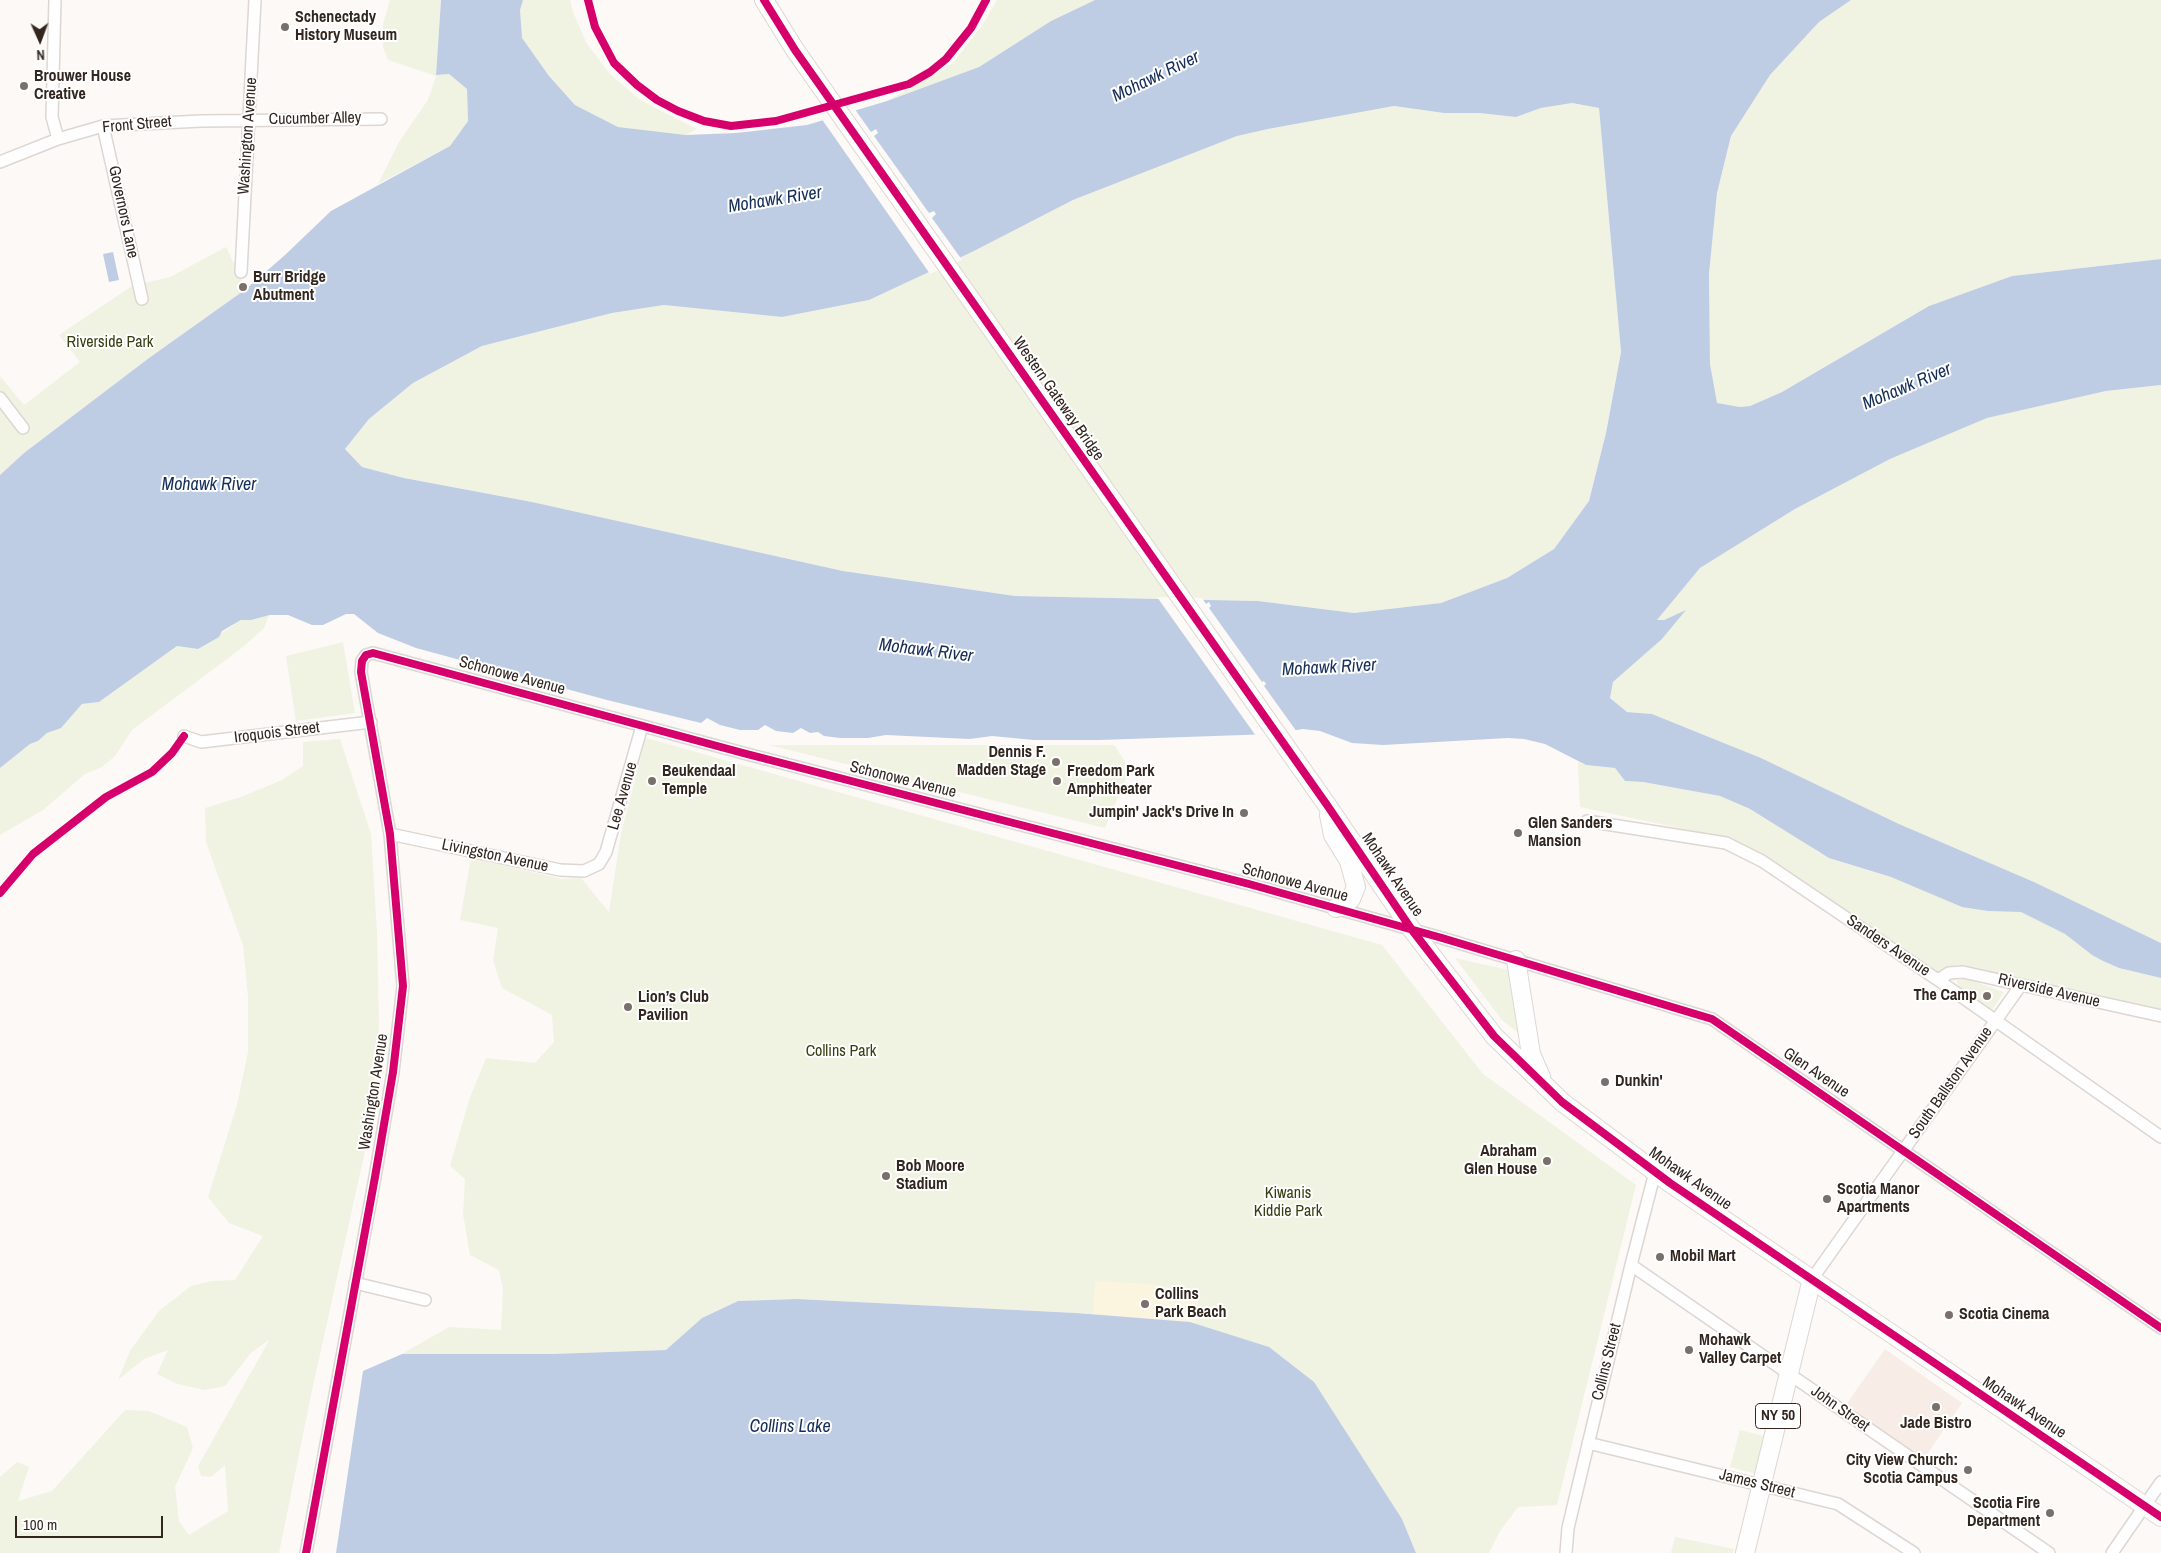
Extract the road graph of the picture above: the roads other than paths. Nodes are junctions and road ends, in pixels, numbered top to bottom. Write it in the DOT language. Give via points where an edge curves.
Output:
graph roads {
  1 [pos="55,0"];
  2 [pos="255,0"];
  3 [pos="764,0"];
  4 [pos="381,118"];
  5 [pos="249,121"];
  6 [pos="104,126"];
  7 [pos="58,139"];
  8 [pos="0,162"];
  9 [pos="241,272"];
  10 [pos="142,299"];
  11 [pos="0,398"];
  12 [pos="23,428"];
  13 [pos="387,656"];
  14 [pos="371,722"];
  15 [pos="642,726"];
  16 [pos="184,736"];
  17 [pos="1297,764"];
  18 [pos="1327,805"];
  19 [pos="1587,821"];
  20 [pos="390,834"];
  21 [pos="599,864"];
  22 [pos="1336,908"];
  23 [pos="1412,930"];
  24 [pos="1516,960"];
  25 [pos="1938,980"];
  26 [pos="2021,984"];
  27 [pos="2161,1016"];
  28 [pos="1994,1021"];
  29 [pos="1544,1084"];
  30 [pos="2161,1137"];
  31 [pos="1904,1149"];
  32 [pos="1655,1172"];
  33 [pos="1631,1265"];
  34 [pos="1812,1279"];
  35 [pos="355,1283"];
  36 [pos="425,1300"];
  37 [pos="2161,1328"];
  38 [pos="1789,1374"];
  39 [pos="1588,1443"];
  40 [pos="2161,1482"];
  41 [pos="1761,1485"];
  42 [pos="2144,1507"];
  43 [pos="2161,1517"];
  44 [pos="306,1553"];
  45 [pos="1566,1553"];
  46 [pos="1745,1553"];
  47 [pos="1914,1553"];
  48 [pos="2049,1553"];
  49 [pos="2112,1553"];
  1 -- 7 [label="street" via="52,117"];
  2 -- 5 [label="street, Washington Avenue"];
  3 -- 17 [label="main road, Western Gateway Bridge" via="795,50"];
  4 -- 5 [label="street, Cucumber Alley"];
  5 -- 6 [label="street, Front Street"];
  5 -- 9 [label="street, Washington Avenue"];
  6 -- 7 [label="street, Front Street"];
  6 -- 10 [label="street, Governors Lane"];
  7 -- 8 [label="street, Front Street"];
  11 -- 12 [label="street"];
  13 -- 14 [label="street, Washington Avenue" via="373,653 362,661 360,672"];
  13 -- 15 [label="street, Schonowe Avenue"];
  14 -- 16 [label="street, Iroquois Street" via="201,742"];
  14 -- 20 [label="street, Washington Avenue"];
  15 -- 21 [label="street, Lee Avenue" via="618,816"];
  15 -- 22 [label="street, Schonowe Avenue"];
  17 -- 18 [label="main road, Mohawk Avenue"];
  18 -- 22 [label="main road" via="1333,836 1349,861 1356,887 1351,899"];
  18 -- 23 [label="main road, Mohawk Avenue"];
  19 -- 25 [label="street, Sanders Avenue" via="1726,843 1762,861"];
  20 -- 21 [label="street, Livingston Avenue" via="560,870 584,871"];
  20 -- 35 [label="street, Washington Avenue" via="403,986 393,1072"];
  22 -- 23 [label="street, Schonowe Avenue"];
  23 -- 24 [label="street, Glen Avenue"];
  23 -- 29 [label="main road, Mohawk Avenue" via="1494,1036"];
  24 -- 29 [label="main road" via="1531,1054"];
  24 -- 31 [label="street, Glen Avenue" via="1712,1020"];
  25 -- 26 [label="street, Riverside Avenue" via="1949,973 1963,972"];
  25 -- 28 [label="street, Sanders Avenue"];
  26 -- 27 [label="street, Riverside Avenue"];
  26 -- 28 [label="street, South Ballston Avenue"];
  28 -- 30 [label="street, Sanders Avenue"];
  28 -- 31 [label="street, South Ballston Avenue"];
  29 -- 32 [label="main road, Mohawk Avenue" via="1562,1102"];
  31 -- 34 [label="street, South Ballston Avenue"];
  31 -- 37 [label="street, Glen Avenue"];
  32 -- 33 [label="street, Collins Street"];
  32 -- 34 [label="main road, Mohawk Avenue"];
  33 -- 38 [label="street, John Street"];
  33 -- 39 [label="street, Collins Street"];
  34 -- 38 [label="main road, NY 50"];
  34 -- 42 [label="main road, Mohawk Avenue"];
  35 -- 36 [label="street"];
  35 -- 44 [label="street, Washington Avenue"];
  38 -- 41 [label="main road, NY 50"];
  38 -- 48 [label="street, John Street"];
  39 -- 41 [label="street, James Street"];
  39 -- 45 [label="street, Collins Street" via="1568,1528"];
  40 -- 42 [label="street"];
  41 -- 46 [label="main road, NY 50"];
  41 -- 47 [label="street, James Street" via="1838,1504"];
  42 -- 43 [label="main road, Mohawk Avenue"];
  42 -- 49 [label="street"];
}
